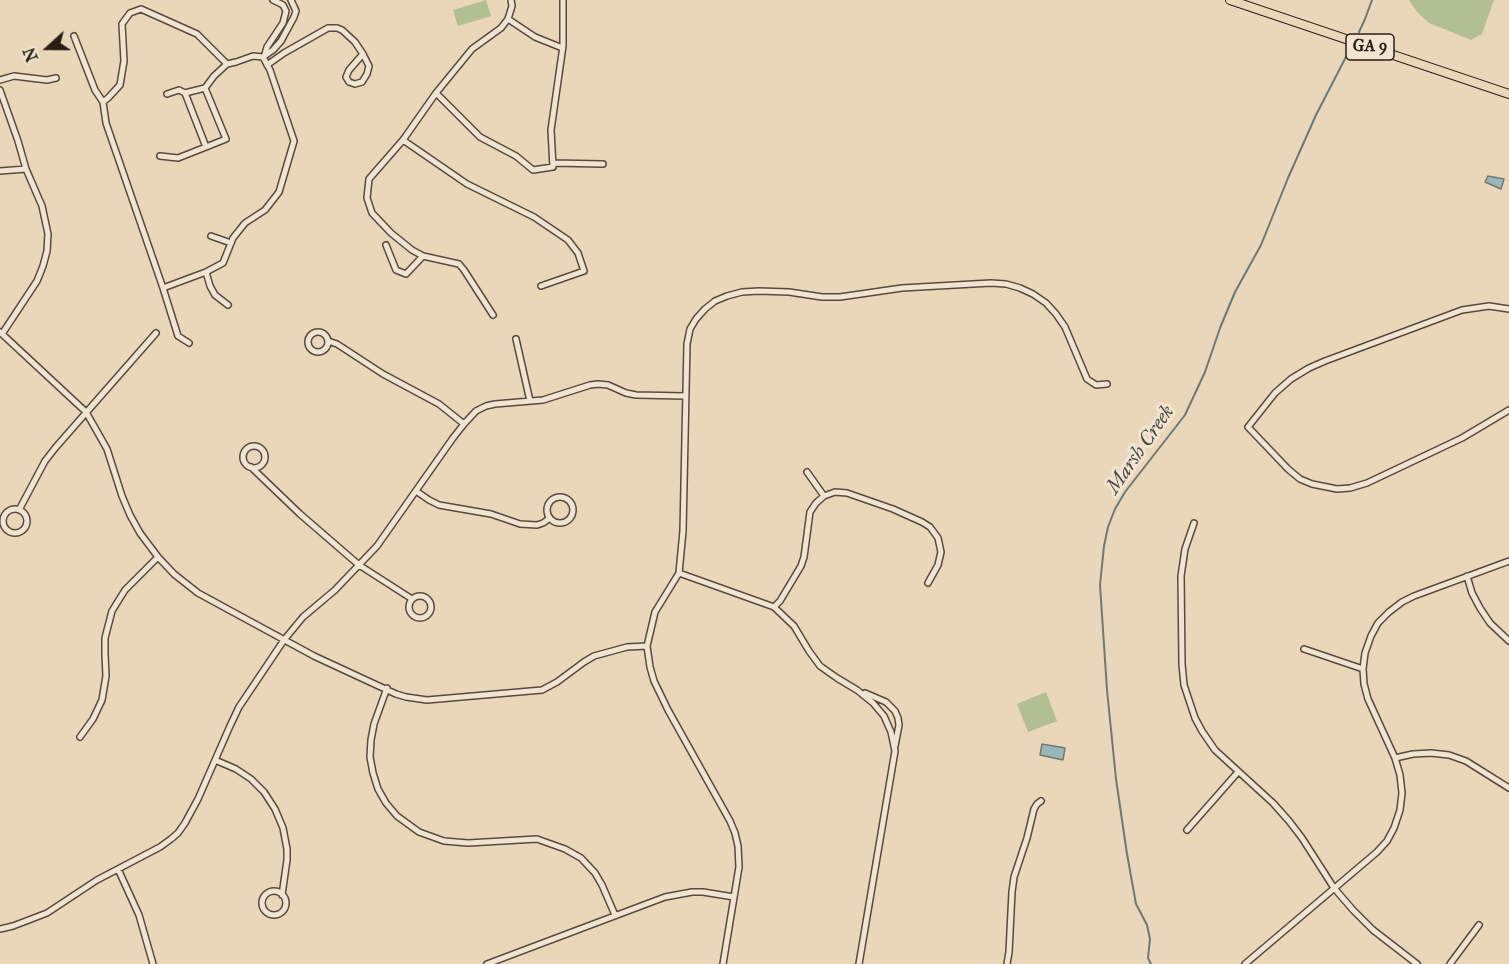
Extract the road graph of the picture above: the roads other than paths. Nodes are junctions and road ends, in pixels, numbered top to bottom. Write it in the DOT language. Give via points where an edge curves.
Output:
graph roads {
  1 [pos="273,0"];
  2 [pos="291,0"];
  3 [pos="512,0"];
  4 [pos="563,0"];
  5 [pos="1230,0"];
  6 [pos="508,19"];
  7 [pos="74,36"];
  8 [pos="563,46"];
  9 [pos="363,54"];
  10 [pos="264,56"];
  11 [pos="226,64"];
  12 [pos="267,65"];
  13 [pos="56,78"];
  14 [pos="0,80"];
  15 [pos="206,88"];
  16 [pos="0,90"];
  17 [pos="185,93"];
  18 [pos="436,93"];
  19 [pos="167,94"];
  20 [pos="1509,94"];
  21 [pos="103,102"];
  22 [pos="403,140"];
  23 [pos="206,147"];
  24 [pos="160,156"];
  25 [pos="553,163"];
  26 [pos="603,164"];
  27 [pos="26,169"];
  28 [pos="0,171"];
  29 [pos="211,236"];
  30 [pos="231,243"];
  31 [pos="386,245"];
  32 [pos="423,256"];
  33 [pos="206,272"];
  34 [pos="541,286"];
  35 [pos="163,288"];
  36 [pos="228,305"];
  37 [pos="1509,309"];
  38 [pos="493,315"];
  39 [pos="1,333"];
  40 [pos="156,333"];
  41 [pos="516,339"];
  42 [pos="328,341"];
  43 [pos="189,343"];
  44 [pos="1107,384"];
  45 [pos="685,396"];
  46 [pos="530,401"];
  47 [pos="1509,410"];
  48 [pos="86,412"];
  49 [pos="464,424"];
  50 [pos="251,467"];
  51 [pos="807,472"];
  52 [pos="417,491"];
  53 [pos="824,496"];
  54 [pos="20,510"];
  55 [pos="550,518"];
  56 [pos="1194,523"];
  57 [pos="158,558"];
  58 [pos="1509,561"];
  59 [pos="359,565"];
  60 [pos="679,573"];
  61 [pos="1467,576"];
  62 [pos="928,583"];
  63 [pos="412,599"];
  64 [pos="774,607"];
  65 [pos="284,640"];
  66 [pos="1509,641"];
  67 [pos="647,646"];
  68 [pos="1304,649"];
  69 [pos="1363,669"];
  70 [pos="387,688"];
  71 [pos="857,690"];
  72 [pos="80,737"];
  73 [pos="895,751"];
  74 [pos="1395,758"];
  75 [pos="215,760"];
  76 [pos="1238,772"];
  77 [pos="1509,788"];
  78 [pos="1041,801"];
  79 [pos="1187,830"];
  80 [pos="118,868"];
  81 [pos="1334,888"];
  82 [pos="282,895"];
  83 [pos="734,897"];
  84 [pos="615,915"];
  85 [pos="1479,925"];
  86 [pos="0,929"];
  87 [pos="153,964"];
  88 [pos="487,964"];
  89 [pos="723,964"];
  90 [pos="859,964"];
  91 [pos="1007,964"];
  92 [pos="1245,964"];
  93 [pos="1416,964"];
  94 [pos="1450,964"];
  1 -- 10 [label="street" via="286,11"];
  2 -- 10 [label="street" via="296,11 294,17 281,41"];
  3 -- 6 [label="street"];
  4 -- 8 [label="street"];
  5 -- 20 [label="main road, GA 9"];
  6 -- 8 [label="street" via="535,37"];
  6 -- 18 [label="street" via="471,49"];
  7 -- 21 [label="street"];
  8 -- 25 [label="street" via="551,130"];
  9 -- 9 [label="street" via="369,66 367,74 362,82 349,82 349,70"];
  9 -- 12 [label="street" via="342,30 328,28"];
  10 -- 11 [label="street"];
  10 -- 12 [label="street"];
  11 -- 15 [label="street"];
  11 -- 21 [label="street" via="197,34 141,9 130,13 122,24 124,61 120,85"];
  12 -- 30 [label="street" via="294,141 279,192 265,210 245,223"];
  13 -- 14 [label="street" via="14,76"];
  15 -- 17 [label="street"];
  15 -- 23 [label="street" via="226,139"];
  16 -- 27 [label="street"];
  17 -- 19 [label="street" via="179,90"];
  17 -- 23 [label="street"];
  18 -- 22 [label="street"];
  18 -- 25 [label="street" via="480,137 533,170 553,167"];
  21 -- 35 [label="street" via="106,123"];
  22 -- 32 [label="street" via="369,179 367,198 372,213 391,233"];
  22 -- 34 [label="street" via="467,184 534,217 568,240 578,253 584,272"];
  23 -- 24 [label="street" via="178,158"];
  25 -- 26 [label="street"];
  27 -- 28 [label="street"];
  27 -- 39 [label="street" via="45,217 46,251 37,281"];
  29 -- 30 [label="street"];
  30 -- 33 [label="street" via="223,263"];
  31 -- 32 [label="street" via="396,270 406,274"];
  32 -- 38 [label="street" via="459,264"];
  33 -- 35 [label="street"];
  33 -- 36 [label="street" via="215,295"];
  35 -- 43 [label="street" via="178,336"];
  37 -- 47 [label="street" via="1489,306 1462,310 1309,368 1275,393 1248,428 1300,479 1337,489 1367,483 1462,438"];
  39 -- 48 [label="street"];
  40 -- 48 [label="street"];
  41 -- 46 [label="street"];
  42 -- 49 [label="street" via="439,404"];
  44 -- 45 [label="street" via="1096,385 1087,379 1065,327 1046,303 1020,288 991,283 902,288 840,297 759,291 727,296 705,309 690,329"];
  45 -- 46 [label="street" via="636,395 598,384"];
  45 -- 60 [label="street"];
  46 -- 49 [label="street" via="486,406"];
  48 -- 54 [label="street" via="45,461"];
  48 -- 57 [label="street" via="107,449 130,515"];
  49 -- 52 [label="street"];
  50 -- 50 [label="street" via="244,455 248,448 261,448 265,460 258,467"];
  50 -- 59 [label="street"];
  51 -- 53 [label="street"];
  52 -- 55 [label="street" via="439,505 491,514 520,524 537,525"];
  52 -- 59 [label="street"];
  53 -- 62 [label="street" via="847,493 930,527 941,552"];
  53 -- 64 [label="street" via="810,512 801,566"];
  54 -- 54 [label="street" via="4,515 4,526 11,532 22,531 27,524"];
  55 -- 55 [label="street" via="556,523 567,521 573,511 571,503 564,498 553,500 548,506"];
  56 -- 76 [label="street" via="1181,576 1184,685 1202,731"];
  57 -- 65 [label="street" via="198,593"];
  57 -- 72 [label="street" via="125,590 112,611 105,638 102,700"];
  58 -- 61 [label="street"];
  59 -- 63 [label="street"];
  59 -- 65 [label="street"];
  60 -- 64 [label="street"];
  60 -- 67 [label="street" via="655,612"];
  61 -- 66 [label="street" via="1480,608"];
  61 -- 69 [label="street" via="1414,596 1389,612 1371,636"];
  63 -- 63 [label="street" via="426,598 431,607 428,614 422,618 412,615"];
  64 -- 71 [label="street" via="794,626 820,666"];
  65 -- 70 [label="street"];
  65 -- 75 [label="street" via="239,707"];
  67 -- 70 [label="street" via="594,656 542,690 427,700 406,697"];
  67 -- 83 [label="street" via="654,681 735,833 739,859"];
  68 -- 69 [label="street"];
  69 -- 74 [label="street" via="1368,699"];
  70 -- 84 [label="street" via="374,724 370,757 378,789 397,816 419,832 444,841 537,839 565,849 595,873"];
  71 -- 73 [label="street" via="884,716"];
  71 -- 73 [label="street" via="886,702 895,711 899,725"];
  73 -- 90 [label="street"];
  74 -- 77 [label="street" via="1449,755"];
  74 -- 81 [label="street" via="1402,793 1394,828 1377,852"];
  75 -- 80 [label="street" via="178,833 160,847"];
  75 -- 82 [label="street" via="251,779 275,809 287,849"];
  76 -- 79 [label="street"];
  76 -- 81 [label="street" via="1289,821"];
  78 -- 91 [label="street" via="1034,809 1014,877"];
  80 -- 86 [label="street" via="40,916"];
  80 -- 87 [label="street" via="139,915"];
  81 -- 92 [label="street"];
  81 -- 93 [label="street" via="1373,930"];
  82 -- 82 [label="street" via="275,892 265,896 265,911 272,915 282,912 286,906"];
  83 -- 84 [label="street" via="681,893"];
  83 -- 89 [label="street"];
  84 -- 88 [label="street"];
  85 -- 94 [label="street"];
}
